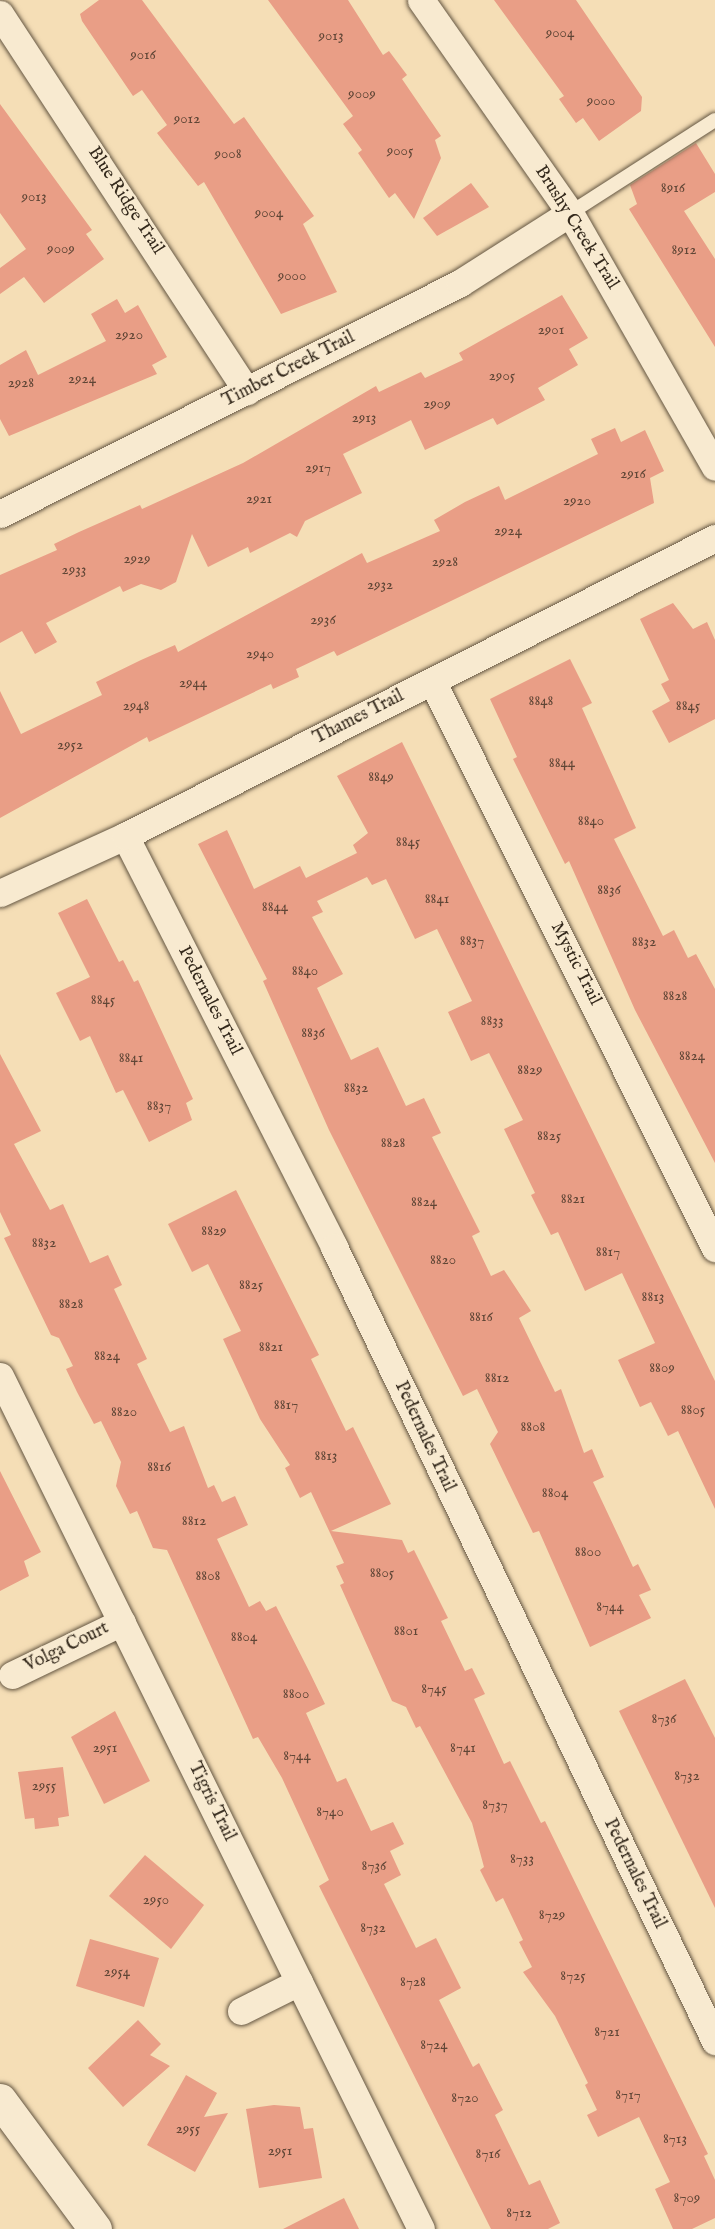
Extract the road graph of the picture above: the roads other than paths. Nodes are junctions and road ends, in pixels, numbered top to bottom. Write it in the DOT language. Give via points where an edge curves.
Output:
graph roads {
  1 [pos="421,0"];
  2 [pos="0,14"];
  3 [pos="715,120"];
  4 [pos="570,213"];
  5 [pos="247,391"];
  6 [pos="715,466"];
  7 [pos="0,514"];
  8 [pos="715,538"];
  9 [pos="432,681"];
  10 [pos="125,836"];
  11 [pos="0,892"];
  12 [pos="715,1248"];
  13 [pos="0,1376"];
  14 [pos="122,1622"];
  15 [pos="12,1675"];
  16 [pos="299,1982"];
  17 [pos="241,2011"];
  18 [pos="715,2041"];
  19 [pos="0,2100"];
  20 [pos="95,2229"];
  21 [pos="421,2229"];
  1 -- 4 [label="street, Brushy Creek Trail"];
  2 -- 5 [label="street, Blue Ridge Trail"];
  3 -- 4 [label="lane"];
  4 -- 5 [label="street, Timber Creek Trail" via="460,283"];
  4 -- 6 [label="street, Brushy Creek Trail"];
  5 -- 7 [label="street, Timber Creek Trail"];
  8 -- 9 [label="street, Thames Trail"];
  9 -- 10 [label="street, Thames Trail"];
  9 -- 12 [label="street, Mystic Trail"];
  10 -- 11 [label="street, Thames Trail"];
  10 -- 18 [label="street, Pedernales Trail" via="334,1247"];
  13 -- 14 [label="street, Tigris Trail"];
  14 -- 15 [label="street, Volga Court"];
  14 -- 16 [label="street, Tigris Trail"];
  16 -- 17 [label="street"];
  16 -- 21 [label="street, Tigris Trail"];
  19 -- 20 [label="main road"];
}
